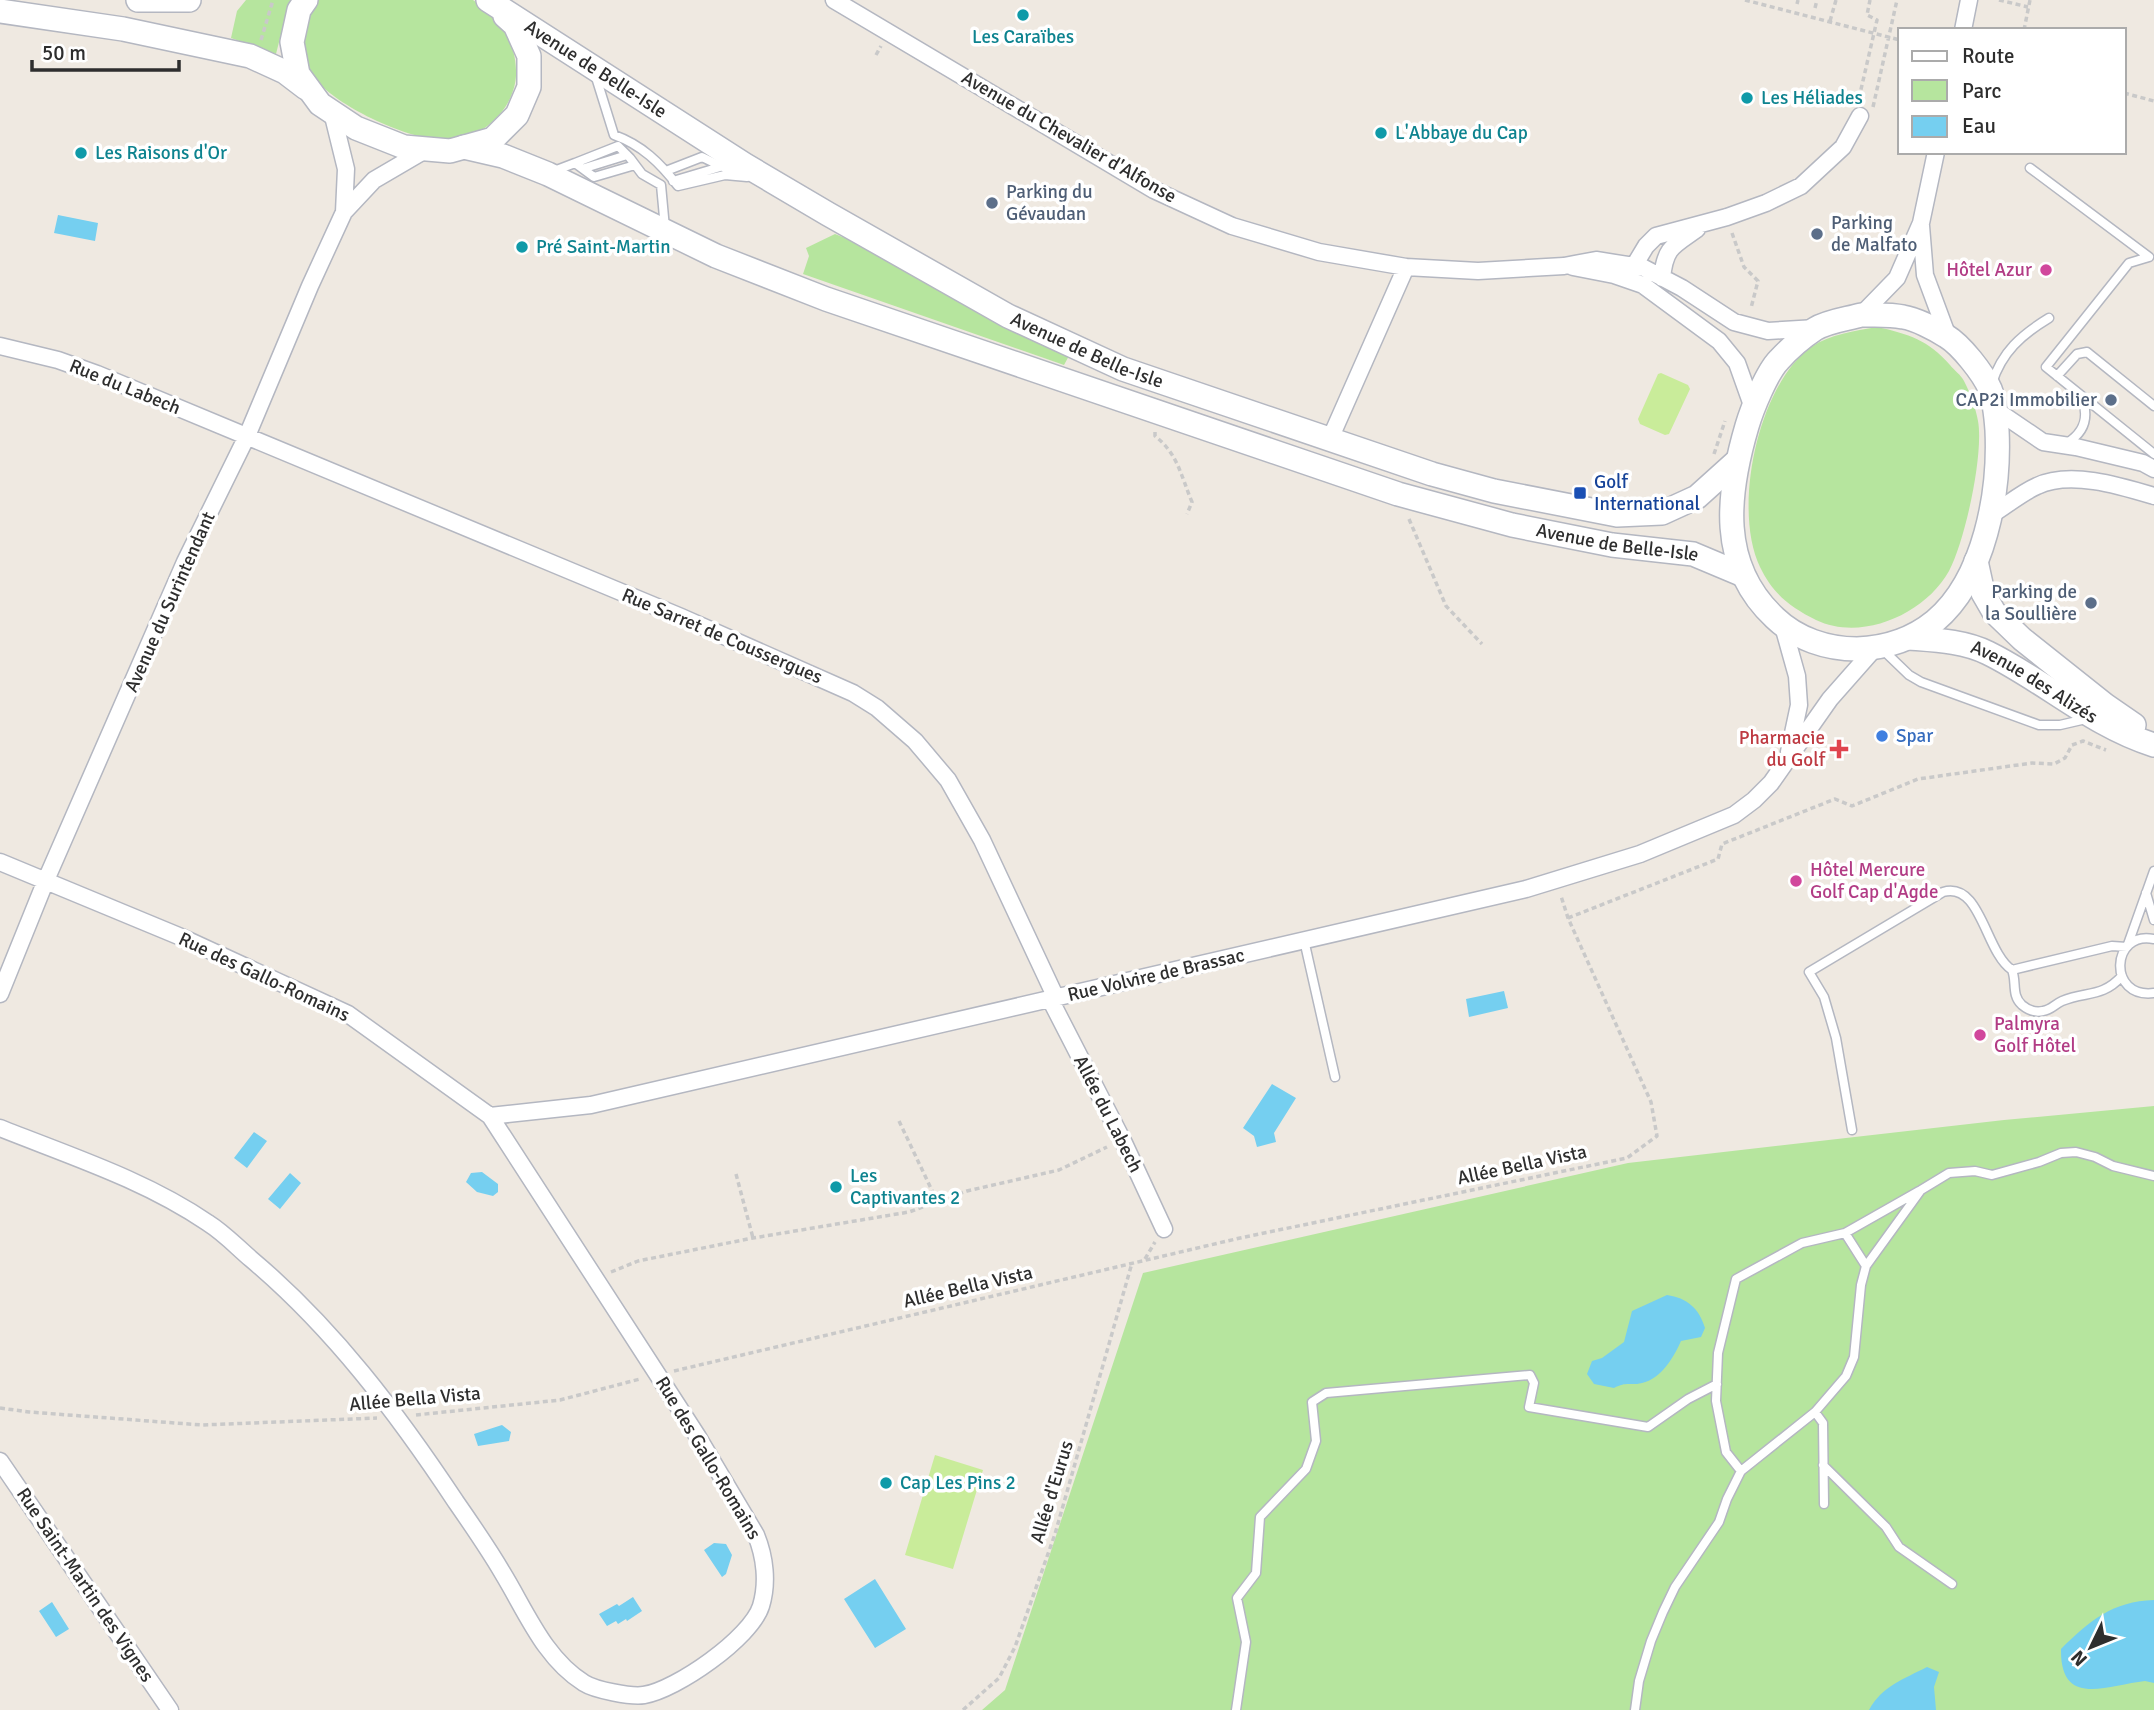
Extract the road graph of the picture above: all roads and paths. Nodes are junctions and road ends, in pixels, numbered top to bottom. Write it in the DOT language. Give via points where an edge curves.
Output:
graph roads {
  1 [pos="138,0"];
  2 [pos="188,0"];
  3 [pos="306,0"];
  4 [pos="487,0"];
  5 [pos="834,0"];
  6 [pos="1745,0"];
  7 [pos="1817,0"];
  8 [pos="1836,0"];
  9 [pos="1870,0"];
  10 [pos="1897,0"];
  11 [pos="1969,0"];
  12 [pos="1998,0"];
  13 [pos="2029,0"];
  14 [pos="2028,6"];
  15 [pos="862,7"];
  16 [pos="1815,8"];
  17 [pos="0,11"];
  18 [pos="1830,22"];
  19 [pos="1963,28"];
  20 [pos="2024,28"];
  21 [pos="1875,34"];
  22 [pos="1888,37"];
  23 [pos="1898,40"];
  24 [pos="593,67"];
  25 [pos="311,92"];
  26 [pos="2126,93"];
  27 [pos="2154,100"];
  28 [pos="332,112"];
  29 [pos="1860,116"];
  30 [pos="464,147"];
  31 [pos="427,149"];
  32 [pos="1936,154"];
  33 [pos="627,155"];
  34 [pos="575,163"];
  35 [pos="635,164"];
  36 [pos="720,167"];
  37 [pos="2030,167"];
  38 [pos="585,168"];
  39 [pos="666,172"];
  40 [pos="548,174"];
  41 [pos="747,177"];
  42 [pos="673,181"];
  43 [pos="344,212"];
  44 [pos="828,214"];
  45 [pos="1705,223"];
  46 [pos="1921,223"];
  47 [pos="666,231"];
  48 [pos="2154,249"];
  49 [pos="2149,257"];
  50 [pos="1564,266"];
  51 [pos="1634,266"];
  52 [pos="1406,267"];
  53 [pos="1662,278"];
  54 [pos="1861,314"];
  55 [pos="2049,318"];
  56 [pos="1817,328"];
  57 [pos="1948,337"];
  58 [pos="0,346"];
  59 [pos="2057,376"];
  60 [pos="2081,396"];
  61 [pos="1993,400"];
  62 [pos="2154,406"];
  63 [pos="1753,408"];
  64 [pos="1156,412"];
  65 [pos="1727,414"];
  66 [pos="247,436"];
  67 [pos="1330,439"];
  68 [pos="2063,445"];
  69 [pos="2154,453"];
  70 [pos="1713,457"];
  71 [pos="1737,461"];
  72 [pos="2154,469"];
  73 [pos="1398,494"];
  74 [pos="2154,496"];
  75 [pos="1187,514"];
  76 [pos="1991,515"];
  77 [pos="1976,561"];
  78 [pos="1743,575"];
  79 [pos="1783,626"];
  80 [pos="1909,638"];
  81 [pos="1482,644"];
  82 [pos="1878,648"];
  83 [pos="2093,718"];
  84 [pos="2150,742"];
  85 [pos="1788,758"];
  86 [pos="0,862"];
  87 [pos="2154,871"];
  88 [pos="46,880"];
  89 [pos="1555,881"];
  90 [pos="2146,893"];
  91 [pos="1568,918"];
  92 [pos="2154,920"];
  93 [pos="2154,939"];
  94 [pos="1304,940"];
  95 [pos="2127,947"];
  96 [pos="2012,970"];
  97 [pos="2122,976"];
  98 [pos="2154,993"];
  99 [pos="0,994"];
  100 [pos="1053,998"];
  101 [pos="1335,1077"];
  102 [pos="491,1116"];
  103 [pos="899,1121"];
  104 [pos="0,1128"];
  105 [pos="1852,1130"];
  106 [pos="1122,1140"];
  107 [pos="736,1174"];
  108 [pos="2154,1176"];
  109 [pos="1921,1190"];
  110 [pos="937,1201"];
  111 [pos="1164,1229"];
  112 [pos="1845,1233"];
  113 [pos="753,1238"];
  114 [pos="1132,1264"];
  115 [pos="1866,1266"];
  116 [pos="597,1278"];
  117 [pos="658,1375"];
  118 [pos="1717,1384"];
  119 [pos="0,1408"];
  120 [pos="1815,1412"];
  121 [pos="398,1417"];
  122 [pos="0,1461"];
  123 [pos="1824,1465"];
  124 [pos="1741,1471"];
  125 [pos="1824,1504"];
  126 [pos="1952,1584"];
  127 [pos="170,1710"];
  128 [pos="963,1710"];
  129 [pos="1236,1710"];
  130 [pos="1634,1710"];
  1 -- 2 [label="street"];
  3 -- 25 [label="street" via="292,42 298,74"];
  4 -- 24 [label="street, Avenue de Belle-Isle"];
  4 -- 30 [label="street" via="515,25 529,56 529,87 517,115 493,139"];
  5 -- 15 [label="street, Avenue du Chevalier d'Alfonse"];
  6 -- 18 [label="path"];
  7 -- 16 [label="path"];
  8 -- 18 [label="path"];
  9 -- 21 [label="path" via="1867,15 1877,20"];
  10 -- 22 [label="path"];
  11 -- 19 [label="street"];
  12 -- 14 [label="path"];
  13 -- 14 [label="path"];
  14 -- 20 [label="path"];
  15 -- 52 [label="street, Avenue du Chevalier d'Alfonse" via="1154,190 1232,226 1319,252"];
  17 -- 25 [label="street" via="123,29 250,57 285,72"];
  18 -- 21 [label="path"];
  21 -- 22 [label="path"];
  22 -- 23 [label="path"];
  22 -- 29 [label="path" via="1872,112"];
  24 -- 39 [label="lane" via="614,135 633,142"];
  24 -- 44 [label="street, Avenue de Belle-Isle"];
  25 -- 28 [label="street"];
  26 -- 27 [label="path"];
  28 -- 31 [label="street" via="356,128 404,147"];
  28 -- 43 [label="street, Avenue du Surintendant" via="346,169"];
  29 -- 45 [label="street" via="1843,147 1801,186"];
  30 -- 31 [label="street"];
  30 -- 40 [label="street, Avenue de Belle-Isle"];
  31 -- 43 [label="street, Avenue du Surintendant" via="374,180"];
  32 -- 46 [label="street"];
  33 -- 34 [label="lane" via="618,146"];
  33 -- 35 [label="lane"];
  33 -- 38 [label="lane"];
  34 -- 38 [label="lane"];
  34 -- 40 [label="lane"];
  35 -- 38 [label="lane" via="594,177"];
  35 -- 47 [label="lane" via="661,185"];
  36 -- 39 [label="lane" via="702,157"];
  36 -- 41 [label="lane"];
  36 -- 42 [label="lane"];
  37 -- 49 [label="lane"];
  39 -- 42 [label="lane"];
  40 -- 47 [label="street, Avenue de Belle-Isle"];
  41 -- 42 [label="lane" via="725,175 678,186"];
  41 -- 44 [label="lane"];
  43 -- 66 [label="street, Avenue du Surintendant"];
  44 -- 67 [label="street, Avenue de Belle-Isle" via="1008,316 1123,369"];
  45 -- 51 [label="street" via="1656,236"];
  45 -- 53 [label="street" via="1671,246"];
  46 -- 54 [label="street" via="1897,278"];
  46 -- 57 [label="street" via="1925,275"];
  47 -- 64 [label="street, Avenue de Belle-Isle" via="826,299"];
  48 -- 49 [label="lane"];
  49 -- 59 [label="lane" via="2129,263 2046,368"];
  50 -- 51 [label="street, Avenue du Chevalier d'Alfonse" via="1596,260"];
  50 -- 52 [label="street, Avenue du Chevalier d'Alfonse" via="1478,271"];
  50 -- 63 [label="street, Avenue du Chevalier d'Alfonse" via="1643,285 1719,341 1737,363"];
  51 -- 53 [label="street, Avenue du Chevalier d'Alfonse"];
  52 -- 67 [label="street"];
  53 -- 56 [label="street, Avenue du Chevalier d'Alfonse" via="1734,322 1768,331"];
  54 -- 56 [label="street"];
  54 -- 57 [label="street" via="1904,317"];
  55 -- 61 [label="lane" via="2012,345 1997,365"];
  56 -- 63 [label="street" via="1777,361"];
  57 -- 61 [label="street" via="1979,370"];
  58 -- 66 [label="street, Rue du Labech" via="97,374"];
  59 -- 60 [label="lane"];
  59 -- 62 [label="lane" via="2077,354 2087,352"];
  60 -- 68 [label="lane" via="2088,413 2083,428"];
  60 -- 69 [label="lane"];
  61 -- 68 [label="street" via="2043,442"];
  61 -- 76 [label="street" via="1998,461"];
  63 -- 71 [label="street"];
  64 -- 73 [label="street, Avenue de Belle-Isle"];
  64 -- 75 [label="path" via="1155,436 1168,446 1192,502"];
  65 -- 70 [label="path"];
  66 -- 88 [label="street, Avenue du Surintendant" via="185,562"];
  66 -- 100 [label="street, Rue Sarret de Coussergues" via="793,666 853,692 877,708 915,741 948,780 982,840"];
  67 -- 71 [label="street, Avenue de Belle-Isle" via="1494,491 1617,515 1662,513 1697,497"];
  68 -- 72 [label="street"];
  71 -- 78 [label="street" via="1732,538"];
  73 -- 78 [label="street, Avenue de Belle-Isle" via="1513,525 1612,545 1693,554"];
  73 -- 81 [label="path" via="1446,606"];
  74 -- 76 [label="street" via="2069,477 2038,485"];
  76 -- 77 [label="street"];
  77 -- 80 [label="street" via="1936,621"];
  77 -- 84 [label="street, Avenue des Alizés" via="1983,593 1994,612"];
  78 -- 79 [label="street" via="1759,603"];
  79 -- 82 [label="street" via="1811,641 1842,649"];
  79 -- 85 [label="street, Rue Volvire de Brassac" via="1797,676 1799,705"];
  80 -- 82 [label="street"];
  80 -- 83 [label="street, Avenue des Alizés" via="1950,641 1986,652"];
  82 -- 83 [label="lane" via="1921,681 2039,725"];
  82 -- 85 [label="street, Rue Volvire de Brassac" via="1830,699"];
  83 -- 84 [label="street, Avenue des Alizés"];
  84 -- 91 [label="path" via="2123,753 2083,741 2072,745 2065,758 2054,764 1918,779 1852,806 1835,799 1722,844 1718,859"];
  85 -- 89 [label="street, Rue Volvire de Brassac" via="1771,783 1734,815 1640,854"];
  86 -- 88 [label="street, Rue des Gallo-Romains"];
  87 -- 90 [label="lane"];
  88 -- 99 [label="street, Avenue du Surintendant"];
  88 -- 102 [label="street, Rue des Gallo-Romains" via="348,1014"];
  89 -- 91 [label="path, Allée Bella Vista"];
  89 -- 94 [label="street, Rue Volvire de Brassac"];
  90 -- 92 [label="lane"];
  90 -- 95 [label="lane"];
  91 -- 114 [label="path, Allée Bella Vista" via="1651,1102 1657,1136 1627,1158"];
  93 -- 95 [label="lane" via="2134,941"];
  94 -- 100 [label="street, Rue Volvire de Brassac"];
  94 -- 101 [label="lane"];
  95 -- 96 [label="lane" via="2112,946"];
  95 -- 97 [label="lane" via="2120,961"];
  96 -- 97 [label="lane" via="2017,999 2030,1011 2041,1012 2070,998 2100,993"];
  96 -- 105 [label="lane" via="1995,953 1981,916 1964,894 1953,889 1809,972 1824,997 1836,1038"];
  97 -- 98 [label="lane" via="2139,993"];
  100 -- 102 [label="street, Rue Volvire de Brassac" via="591,1105"];
  100 -- 106 [label="street, Allée du Labech"];
  102 -- 116 [label="street, Rue des Gallo-Romains"];
  103 -- 110 [label="path"];
  104 -- 121 [label="street, Rue des Gallo-Romains" via="138,1183 209,1223 329,1331"];
  106 -- 110 [label="path" via="1059,1170"];
  106 -- 111 [label="street, Allée du Labech"];
  107 -- 113 [label="path"];
  108 -- 109 [label="lane" via="2085,1154 2061,1153 1992,1175 1949,1173"];
  109 -- 112 [label="lane"];
  109 -- 115 [label="lane"];
  110 -- 113 [label="path" via="909,1212"];
  112 -- 115 [label="lane"];
  112 -- 118 [label="lane" via="1802,1243 1735,1279 1718,1353"];
  113 -- 116 [label="path" via="638,1261"];
  114 -- 117 [label="path, Allée Bella Vista"];
  114 -- 128 [label="path, Allée d'Eurus" via="1055,1534 1015,1647 999,1678"];
  115 -- 120 [label="lane" via="1854,1357 1846,1376"];
  116 -- 117 [label="street, Rue des Gallo-Romains"];
  117 -- 121 [label="path, Allée Bella Vista" via="560,1400"];
  117 -- 121 [label="street, Rue des Gallo-Romains" via="756,1535 765,1584 760,1609 743,1633 704,1666 671,1686 642,1696 586,1685 556,1661"];
  118 -- 124 [label="lane" via="1726,1452"];
  118 -- 129 [label="lane" via="1648,1427 1529,1406 1534,1383 1530,1375 1326,1393 1312,1402 1316,1441 1306,1469 1260,1517 1256,1573 1237,1598 1246,1642"];
  119 -- 121 [label="path, Allée Bella Vista" via="202,1425"];
  120 -- 123 [label="lane" via="1823,1423"];
  120 -- 124 [label="lane"];
  122 -- 127 [label="street, Rue Saint-Martin des Vignes"];
  123 -- 125 [label="lane"];
  123 -- 126 [label="lane" via="1899,1547"];
  124 -- 130 [label="lane" via="1719,1522 1663,1612"];
}
